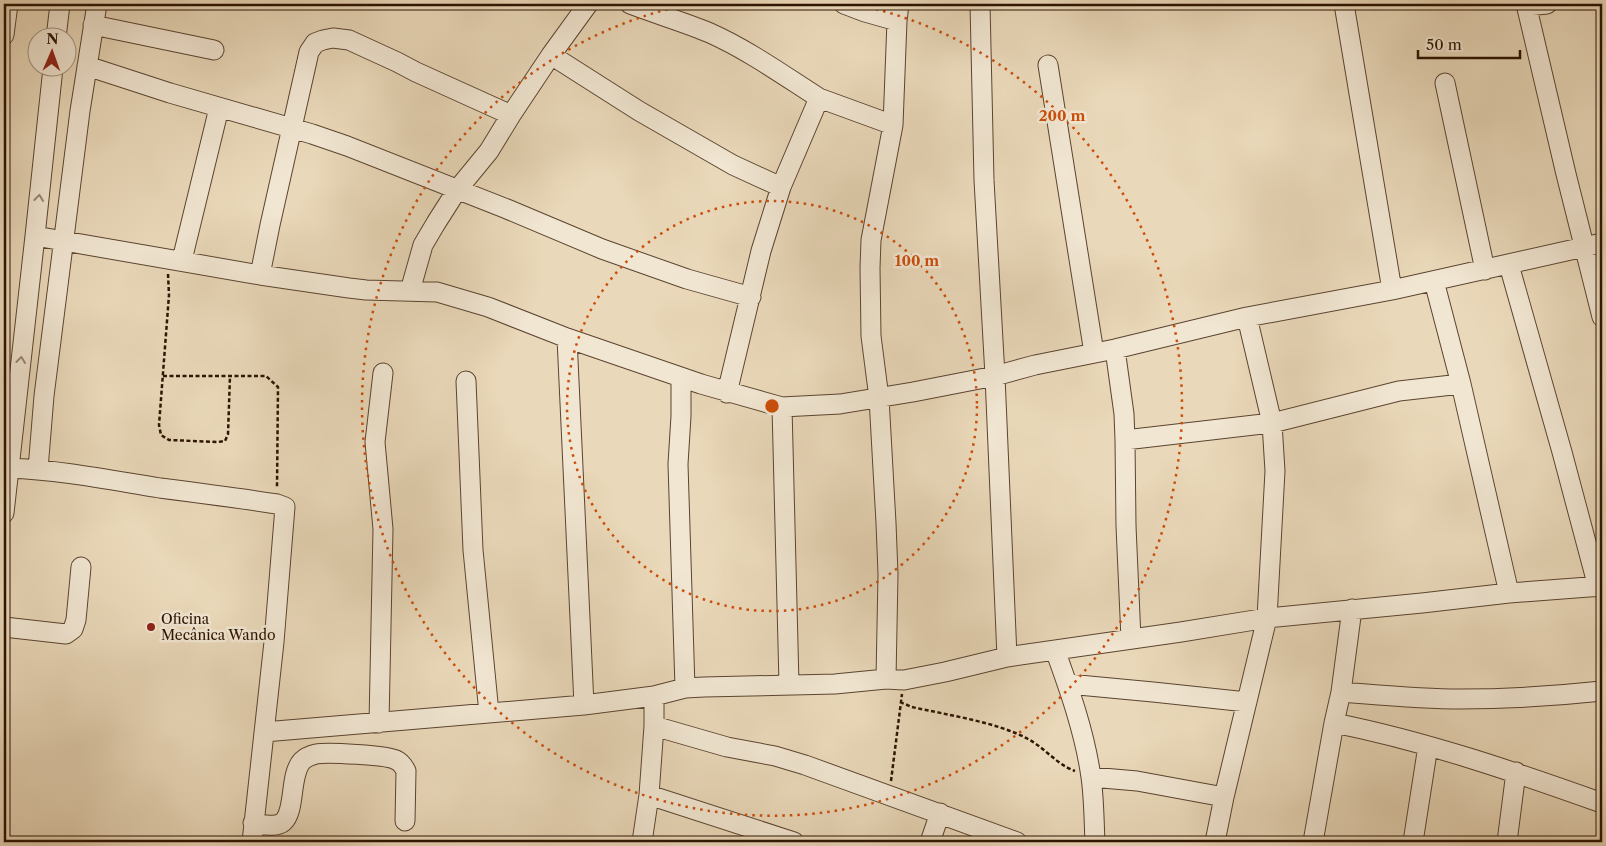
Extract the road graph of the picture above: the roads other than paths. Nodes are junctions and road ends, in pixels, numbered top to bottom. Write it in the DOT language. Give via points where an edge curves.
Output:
graph roads {
  1 [pos="8,4"];
  2 [pos="60,4"];
  3 [pos="97,4"];
  4 [pos="588,4"];
  5 [pos="630,4"];
  6 [pos="844,4"];
  7 [pos="980,4"];
  8 [pos="1344,4"];
  9 [pos="1547,4"];
  10 [pos="1527,5"];
  11 [pos="898,12"];
  12 [pos="93,25"];
  13 [pos="57,28"];
  14 [pos="4,35"];
  15 [pos="214,50"];
  16 [pos="551,55"];
  17 [pos="1048,65"];
  18 [pos="87,66"];
  19 [pos="52,78"];
  20 [pos="1445,84"];
  21 [pos="819,98"];
  22 [pos="219,108"];
  23 [pos="512,114"];
  24 [pos="893,125"];
  25 [pos="292,128"];
  26 [pos="781,187"];
  27 [pos="457,190"];
  28 [pos="36,236"];
  29 [pos="64,240"];
  30 [pos="1593,245"];
  31 [pos="175,259"];
  32 [pos="1508,265"];
  33 [pos="1485,270"];
  34 [pos="260,275"];
  35 [pos="1434,281"];
  36 [pos="1392,290"];
  37 [pos="410,291"];
  38 [pos="751,297"];
  39 [pos="1247,317"];
  40 [pos="1602,317"];
  41 [pos="567,338"];
  42 [pos="1115,349"];
  43 [pos="1094,352"];
  44 [pos="383,373"];
  45 [pos="995,376"];
  46 [pos="681,377"];
  47 [pos="466,381"];
  48 [pos="1461,384"];
  49 [pos="727,392"];
  50 [pos="879,398"];
  51 [pos="782,407"];
  52 [pos="1272,423"];
  53 [pos="1125,440"];
  54 [pos="9,468"];
  55 [pos="38,469"];
  56 [pos="4,513"];
  57 [pos="81,567"];
  58 [pos="1600,587"];
  59 [pos="1510,593"];
  60 [pos="1352,609"];
  61 [pos="1267,618"];
  62 [pos="4,627"];
  63 [pos="1132,639"];
  64 [pos="1055,650"];
  65 [pos="1007,657"];
  66 [pos="895,679"];
  67 [pos="789,684"];
  68 [pos="1068,684"];
  69 [pos="686,688"];
  70 [pos="1602,691"];
  71 [pos="1340,692"];
  72 [pos="654,696"];
  73 [pos="1247,702"];
  74 [pos="584,705"];
  75 [pos="489,713"];
  76 [pos="379,723"];
  77 [pos="1334,723"];
  78 [pos="654,726"];
  79 [pos="264,732"];
  80 [pos="1428,746"];
  81 [pos="1516,772"];
  82 [pos="1092,777"];
  83 [pos="649,795"];
  84 [pos="1224,797"];
  85 [pos="1602,803"];
  86 [pos="940,813"];
  87 [pos="404,821"];
  88 [pos="253,823"];
  89 [pos="998,839"];
  90 [pos="252,842"];
  91 [pos="642,842"];
  92 [pos="794,842"];
  93 [pos="930,842"];
  94 [pos="1017,842"];
  95 [pos="1095,842"];
  96 [pos="1215,842"];
  97 [pos="1313,842"];
  98 [pos="1413,842"];
  99 [pos="1507,842"];
  1 -- 14 [label="street"];
  2 -- 13 [label="street"];
  3 -- 12 [label="street"];
  4 -- 16 [label="street"];
  5 -- 21 [label="street" via="710,33 749,53"];
  6 -- 11 [label="street" via="865,12"];
  7 -- 45 [label="street" via="984,180"];
  8 -- 36 [label="street"];
  9 -- 10 [label="street"];
  10 -- 30 [label="street"];
  11 -- 24 [label="street"];
  12 -- 15 [label="street"];
  12 -- 18 [label="street"];
  16 -- 23 [label="street"];
  16 -- 26 [label="street" via="733,165"];
  17 -- 43 [label="street"];
  18 -- 22 [label="street"];
  18 -- 29 [label="street"];
  28 -- 19 [label="street, one-way"];
  20 -- 33 [label="street"];
  21 -- 24 [label="street"];
  21 -- 26 [label="street"];
  22 -- 25 [label="street"];
  22 -- 31 [label="street"];
  23 -- 25 [label="street" via="350,40 333,38 315,43 309,52"];
  23 -- 27 [label="street" via="489,151"];
  24 -- 50 [label="street" via="871,240 871,336"];
  25 -- 27 [label="street"];
  25 -- 34 [label="street"];
  26 -- 38 [label="street"];
  27 -- 37 [label="street" via="424,245"];
  27 -- 38 [label="street" via="602,249"];
  28 -- 29 [label="street"];
  54 -- 28 [label="street, one-way"];
  29 -- 31 [label="street"];
  29 -- 55 [label="street"];
  30 -- 32 [label="street"];
  30 -- 40 [label="street"];
  31 -- 34 [label="street"];
  32 -- 33 [label="street"];
  32 -- 58 [label="street"];
  33 -- 35 [label="street"];
  34 -- 37 [label="street" via="358,289"];
  35 -- 36 [label="street"];
  35 -- 48 [label="street"];
  36 -- 39 [label="street"];
  37 -- 41 [label="street" via="437,292 488,307"];
  38 -- 49 [label="street"];
  39 -- 42 [label="street"];
  39 -- 52 [label="street"];
  41 -- 46 [label="street"];
  41 -- 74 [label="street"];
  42 -- 43 [label="street"];
  42 -- 53 [label="street"];
  43 -- 45 [label="street"];
  44 -- 76 [label="street" via="375,442 383,529"];
  45 -- 50 [label="street"];
  45 -- 65 [label="street"];
  46 -- 49 [label="street"];
  46 -- 69 [label="street" via="678,464"];
  47 -- 75 [label="street" via="474,550"];
  48 -- 52 [label="street" via="1399,391"];
  48 -- 59 [label="street"];
  49 -- 51 [label="street"];
  50 -- 51 [label="street"];
  50 -- 66 [label="street"];
  51 -- 67 [label="street"];
  52 -- 53 [label="street"];
  52 -- 61 [label="street" via="1275,471"];
  53 -- 63 [label="street"];
  54 -- 55 [label="street"];
  54 -- 56 [label="street"];
  55 -- 79 [label="street" via="284,506"];
  57 -- 62 [label="street" via="73,629 60,634"];
  58 -- 59 [label="street"];
  59 -- 60 [label="street"];
  60 -- 61 [label="street"];
  60 -- 71 [label="street"];
  61 -- 63 [label="street"];
  61 -- 73 [label="street"];
  63 -- 64 [label="street"];
  64 -- 65 [label="street"];
  64 -- 68 [label="street"];
  65 -- 66 [label="street" via="944,672"];
  66 -- 67 [label="street"];
  67 -- 69 [label="street"];
  68 -- 73 [label="street"];
  68 -- 82 [label="street"];
  69 -- 72 [label="street"];
  70 -- 71 [label="street" via="1461,699"];
  71 -- 77 [label="street"];
  72 -- 74 [label="street"];
  72 -- 78 [label="street"];
  73 -- 84 [label="street"];
  74 -- 75 [label="street"];
  75 -- 76 [label="street"];
  76 -- 79 [label="street"];
  77 -- 80 [label="street"];
  77 -- 97 [label="street"];
  78 -- 83 [label="street"];
  78 -- 86 [label="street" via="727,747 789,760"];
  79 -- 88 [label="street"];
  80 -- 81 [label="street"];
  80 -- 98 [label="street"];
  81 -- 85 [label="street"];
  81 -- 99 [label="street"];
  82 -- 84 [label="street" via="1137,781"];
  82 -- 95 [label="street"];
  83 -- 91 [label="street"];
  83 -- 92 [label="street"];
  84 -- 96 [label="street"];
  86 -- 89 [label="street"];
  86 -- 93 [label="street"];
  87 -- 88 [label="street" via="406,771 403,765 385,757 314,754 303,760 296,770 288,814 282,823 276,826"];
  88 -- 90 [label="street"];
  89 -- 94 [label="street"];
}
